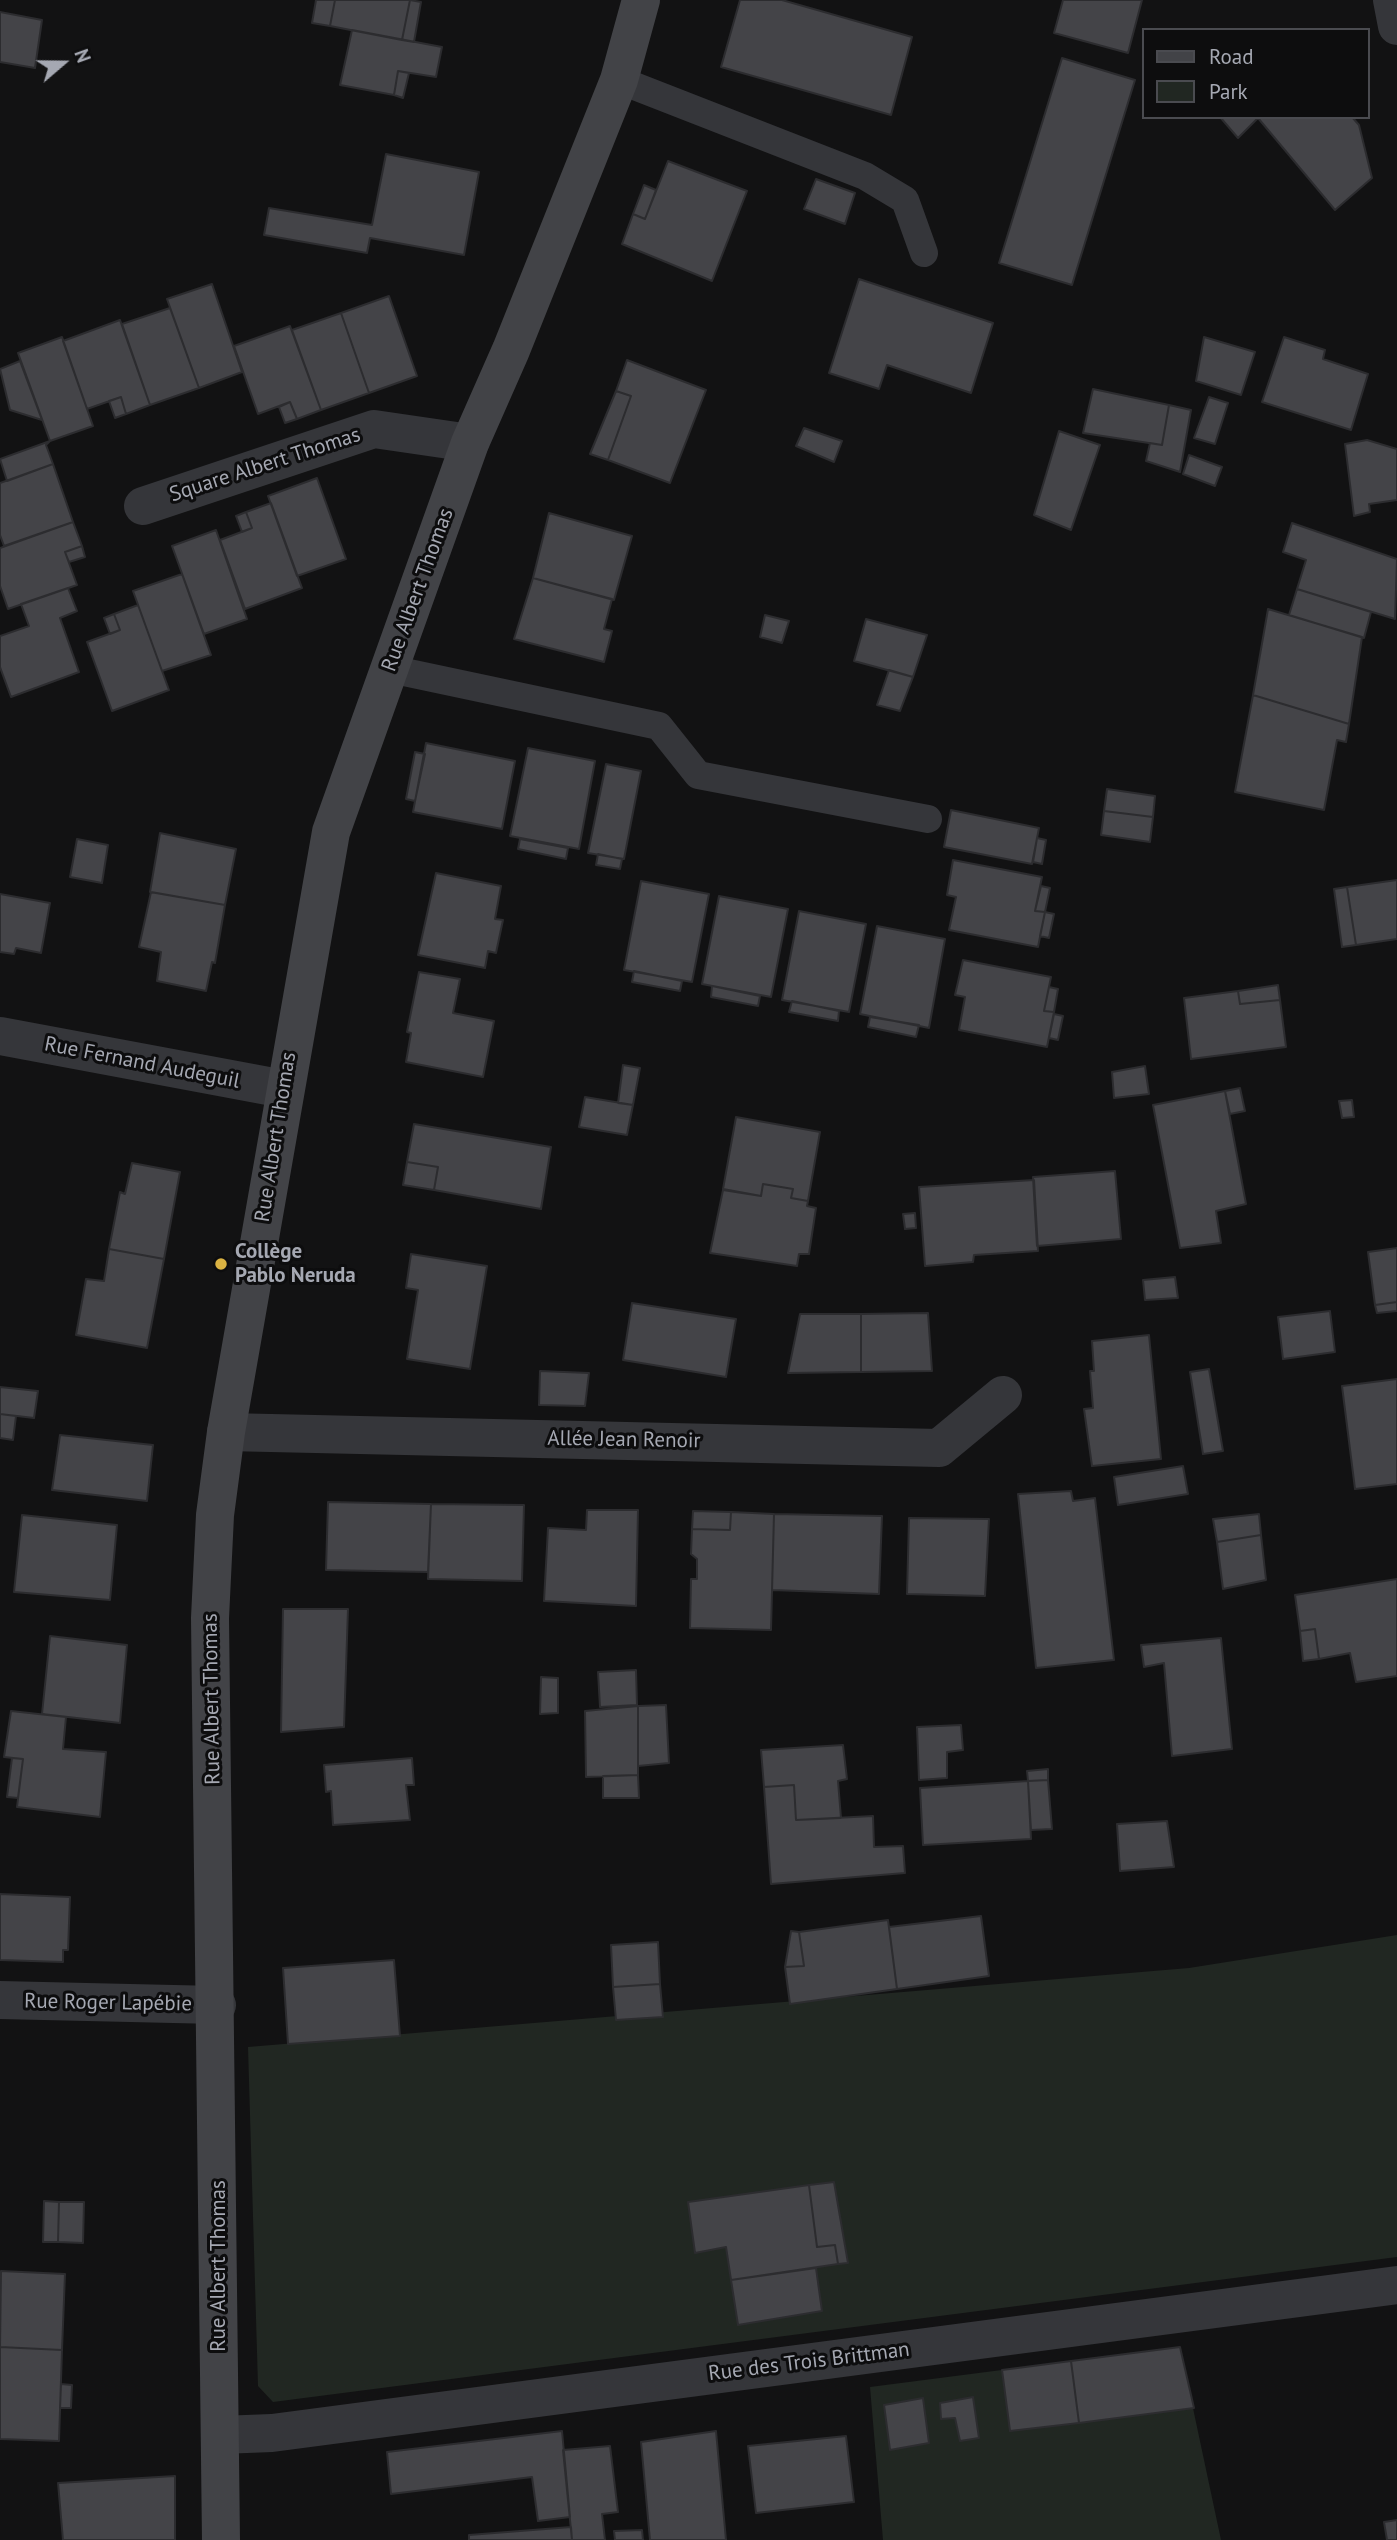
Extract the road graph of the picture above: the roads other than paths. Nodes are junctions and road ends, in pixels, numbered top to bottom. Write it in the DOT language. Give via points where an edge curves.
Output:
graph roads {
  1 [pos="641,0"];
  2 [pos="1392,0"];
  3 [pos="1397,26"];
  4 [pos="619,80"];
  5 [pos="924,253"];
  6 [pos="470,443"];
  7 [pos="144,506"];
  8 [pos="390,669"];
  9 [pos="928,819"];
  10 [pos="0,1036"];
  11 [pos="284,1089"];
  12 [pos="1003,1395"];
  13 [pos="226,1433"];
  14 [pos="0,2000"];
  15 [pos="217,2005"];
  16 [pos="1397,2285"];
  17 [pos="220,2435"];
  18 [pos="221,2540"];
  1 -- 4 [label="street, Rue Albert Thomas"];
  2 -- 3 [label="street"];
  4 -- 5 [label="lane" via="865,176 905,200"];
  4 -- 6 [label="street, Rue Albert Thomas"];
  6 -- 7 [label="street, Square Albert Thomas" via="374,429"];
  6 -- 8 [label="street, Rue Albert Thomas"];
  8 -- 9 [label="lane" via="659,726 698,775"];
  8 -- 11 [label="street, Rue Albert Thomas" via="331,832"];
  10 -- 11 [label="street, Rue Fernand Audeguil"];
  11 -- 13 [label="street, Rue Albert Thomas"];
  12 -- 13 [label="street, Allée Jean Renoir" via="939,1448"];
  13 -- 15 [label="street, Rue Albert Thomas" via="215,1516 210,1618"];
  14 -- 15 [label="street, Rue Roger Lapébie"];
  15 -- 17 [label="street, Rue Albert Thomas"];
  16 -- 17 [label="street, Rue des Trois Brittman" via="272,2433"];
  17 -- 18 [label="street, Rue Albert Thomas"];
}
